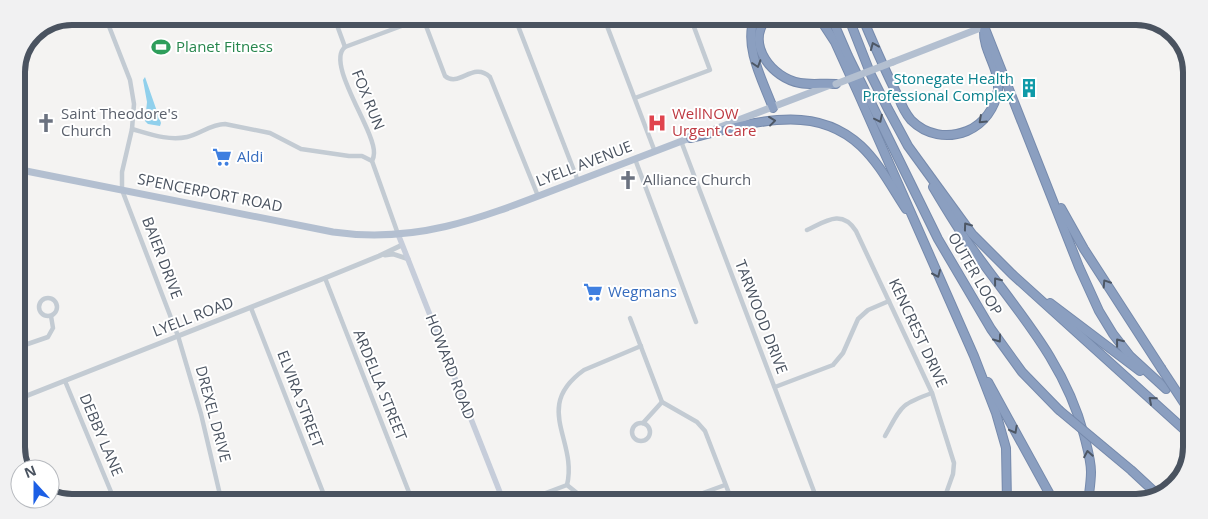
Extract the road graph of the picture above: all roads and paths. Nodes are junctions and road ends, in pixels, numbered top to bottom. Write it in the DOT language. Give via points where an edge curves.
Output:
graph roads {
  1 [pos="108,25"];
  2 [pos="337,25"];
  3 [pos="400,25"];
  4 [pos="426,25"];
  5 [pos="518,25"];
  6 [pos="607,25"];
  7 [pos="693,25"];
  8 [pos="753,25"];
  9 [pos="762,25"];
  10 [pos="824,25"];
  11 [pos="835,25"];
  12 [pos="851,25"];
  13 [pos="866,25"];
  14 [pos="978,25"];
  15 [pos="983,25"];
  16 [pos="984,25"];
  17 [pos="836,28"];
  18 [pos="835,42"];
  19 [pos="345,47"];
  20 [pos="836,84"];
  21 [pos="635,98"];
  22 [pos="773,108"];
  23 [pos="132,129"];
  24 [pos="690,138"];
  25 [pos="682,141"];
  26 [pos="908,146"];
  27 [pos="655,152"];
  28 [pos="635,159"];
  29 [pos="372,161"];
  30 [pos="25,171"];
  31 [pos="1044,177"];
  32 [pos="578,181"];
  33 [pos="122,190"];
  34 [pos="538,196"];
  35 [pos="919,229"];
  36 [pos="807,230"];
  37 [pos="398,234"];
  38 [pos="402,245"];
  39 [pos="379,256"];
  40 [pos="408,259"];
  41 [pos="1012,274"];
  42 [pos="325,278"];
  43 [pos="889,301"];
  44 [pos="251,308"];
  45 [pos="51,316"];
  46 [pos="630,318"];
  47 [pos="696,322"];
  48 [pos="178,336"];
  49 [pos="25,345"];
  50 [pos="641,346"];
  51 [pos="974,356"];
  52 [pos="65,381"];
  53 [pos="775,388"];
  54 [pos="1166,389"];
  55 [pos="932,392"];
  56 [pos="25,397"];
  57 [pos="1183,400"];
  58 [pos="1183,401"];
  59 [pos="662,402"];
  60 [pos="643,424"];
  61 [pos="1183,428"];
  62 [pos="884,436"];
  63 [pos="567,485"];
  64 [pos="725,485"];
  65 [pos="1153,490"];
  66 [pos="112,494"];
  67 [pos="220,494"];
  68 [pos="324,494"];
  69 [pos="410,494"];
  70 [pos="501,494"];
  71 [pos="543,494"];
  72 [pos="578,494"];
  73 [pos="700,494"];
  74 [pos="729,494"];
  75 [pos="815,494"];
  76 [pos="946,494"];
  77 [pos="1007,494"];
  78 [pos="1050,494"];
  79 [pos="1089,494"];
  1 -- 23 [label="street" via="132,88"];
  2 -- 19 [label="street"];
  3 -- 19 [label="street"];
  4 -- 34 [label="street" via="445,76 453,80 478,71 490,77"];
  5 -- 32 [label="street"];
  6 -- 21 [label="street"];
  7 -- 21 [label="street" via="710,70"];
  8 -- 22 [label="highway, one-way" via="753,52"];
  9 -- 20 [label="highway" via="759,41 764,57 774,70 802,83"];
  10 -- 18 [label="highway"];
  11 -- 17 [label="highway, OUTER LOOP"];
  12 -- 26 [label="highway, OUTER LOOP" via="874,80"];
  15 -- 13 [label="highway, one-way" via="984,41 997,80 996,99 981,122 948,136 925,130 908,116"];
  14 -- 20 [label="main road, LYELL AVENUE, bridge"];
  16 -- 31 [label="highway"];
  17 -- 18 [label="highway"];
  17 -- 65 [label="highway, OUTER LOOP, one-way, bridge" via="938,239 991,329 1022,372 1059,410"];
  18 -- 35 [label="highway"];
  19 -- 29 [label="street, FOX RUN" via="339,60 372,142"];
  20 -- 22 [label="main road, LYELL AVENUE"];
  21 -- 27 [label="street"];
  22 -- 24 [label="main road, LYELL AVENUE"];
  23 -- 29 [label="street" via="170,139 225,124 270,133 301,149 362,156"];
  23 -- 33 [label="street" via="124,157"];
  24 -- 25 [label="main road, LYELL AVENUE"];
  24 -- 35 [label="highway, one-way" via="768,121 801,119 823,123 862,147"];
  25 -- 27 [label="main road, LYELL AVENUE"];
  25 -- 53 [label="street, TARWOOD DRIVE"];
  41 -- 26 [label="highway, OUTER LOOP, one-way" via="972,234"];
  79 -- 26 [label="highway, one-way" via="1091,471 1080,421 1052,358 958,229"];
  27 -- 28 [label="main road, LYELL AVENUE"];
  28 -- 32 [label="main road, LYELL AVENUE"];
  28 -- 47 [label="street"];
  29 -- 37 [label="street, FOX RUN"];
  30 -- 33 [label="main road, SPENCERPORT ROAD"];
  54 -- 31 [label="highway, one-way" via="1130,356 1099,311"];
  58 -- 31 [label="highway, one-way, bridge" via="1071,228"];
  32 -- 34 [label="main road, LYELL AVENUE"];
  33 -- 37 [label="main road, SPENCERPORT ROAD" via="333,232"];
  33 -- 48 [label="street, BAIER DRIVE"];
  34 -- 37 [label="main road, LYELL AVENUE" via="468,222"];
  35 -- 51 [label="highway, one-way"];
  36 -- 43 [label="street, KENCREST DRIVE" via="837,218 852,224"];
  37 -- 38 [label="main road, HOWARD ROAD"];
  38 -- 39 [label="street, LYELL ROAD"];
  38 -- 40 [label="main road, HOWARD ROAD"];
  39 -- 40 [label="street, LYELL ROAD" via="394,254"];
  39 -- 42 [label="street, LYELL ROAD"];
  40 -- 70 [label="main road, HOWARD ROAD"];
  41 -- 54 [label="highway"];
  61 -- 41 [label="highway, OUTER LOOP, one-way"];
  42 -- 44 [label="street, LYELL ROAD"];
  42 -- 69 [label="street, ARDELLA STREET"];
  43 -- 53 [label="street" via="868,310 858,319 839,360 833,365"];
  43 -- 55 [label="street, KENCREST DRIVE"];
  44 -- 48 [label="street, LYELL ROAD"];
  44 -- 68 [label="street, ELVIRA STREET"];
  45 -- 45 [label="street" via="57,310 57,304 53,299 44,299 39,306 40,312"];
  45 -- 49 [label="street" via="53,328 48,337"];
  46 -- 50 [label="street"];
  48 -- 52 [label="street, LYELL ROAD"];
  48 -- 67 [label="street, DREXEL DRIVE"];
  50 -- 59 [label="street"];
  50 -- 63 [label="street" via="584,370 565,390 558,412 570,464"];
  51 -- 77 [label="highway" via="1006,448"];
  51 -- 78 [label="highway, one-way"];
  52 -- 56 [label="street, LYELL ROAD"];
  52 -- 66 [label="street, DEBBY LANE"];
  53 -- 75 [label="street, TARWOOD DRIVE"];
  54 -- 57 [label="highway"];
  55 -- 62 [label="street" via="902,407"];
  55 -- 76 [label="street, KENCREST DRIVE" via="954,463"];
  59 -- 60 [label="street"];
  59 -- 64 [label="street" via="705,431"];
  60 -- 60 [label="street" via="635,426 632,431 640,442 649,438 648,426"];
  63 -- 71 [label="street"];
  63 -- 72 [label="street"];
  64 -- 73 [label="street"];
  64 -- 74 [label="street"];
}
